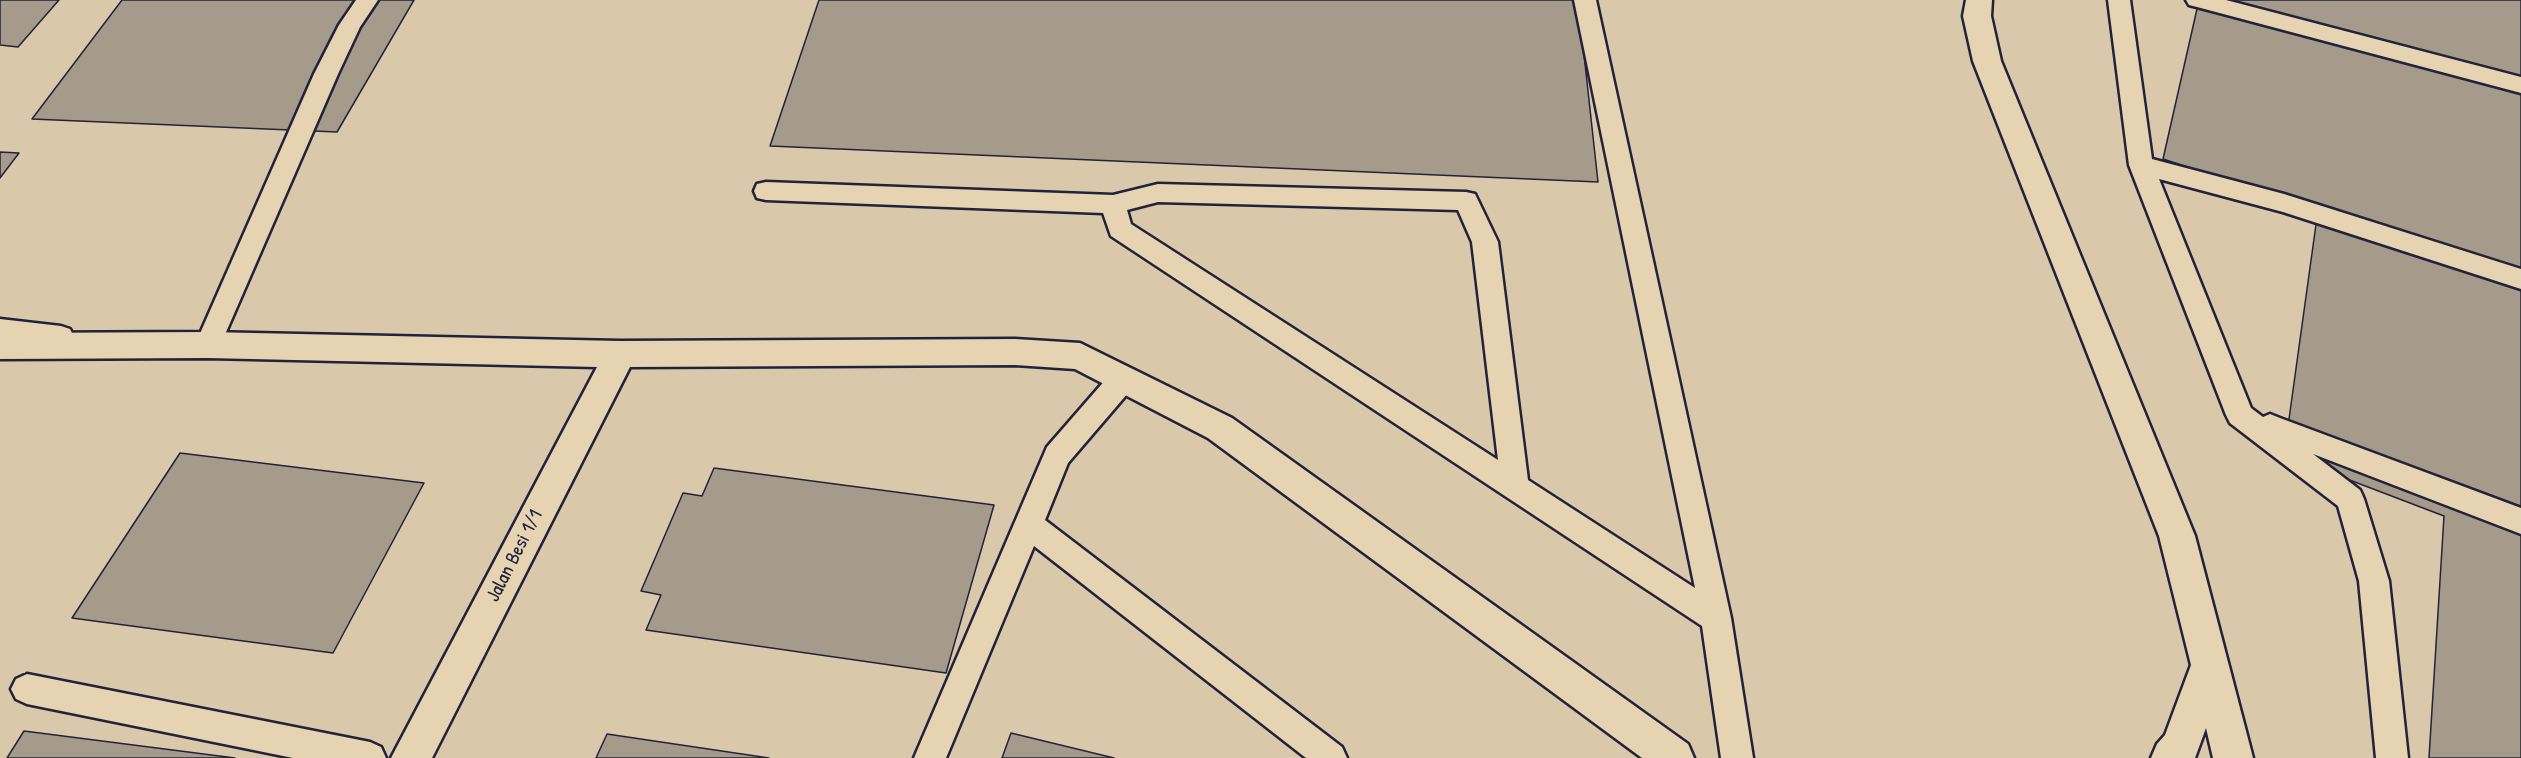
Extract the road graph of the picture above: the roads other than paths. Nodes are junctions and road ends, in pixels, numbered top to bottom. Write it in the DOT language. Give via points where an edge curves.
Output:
graph roads {
  1 [pos="367,0"];
  2 [pos="1585,0"];
  3 [pos="1979,0"];
  4 [pos="2119,0"];
  5 [pos="2198,0"];
  6 [pos="2521,85"];
  7 [pos="2141,165"];
  8 [pos="766,191"];
  9 [pos="1113,204"];
  10 [pos="2521,279"];
  11 [pos="0,330"];
  12 [pos="208,345"];
  13 [pos="0,346"];
  14 [pos="137,346"];
  15 [pos="620,354"];
  16 [pos="1124,378"];
  17 [pos="2240,415"];
  18 [pos="1515,488"];
  19 [pos="2521,521"];
  20 [pos="1028,524"];
  21 [pos="1716,618"];
  22 [pos="2210,664"];
  23 [pos="27,689"];
  24 [pos="370,758"];
  25 [pos="411,758"];
  26 [pos="930,758"];
  27 [pos="1332,758"];
  28 [pos="1674,758"];
  29 [pos="1737,758"];
  30 [pos="2171,758"];
  31 [pos="2233,758"];
  32 [pos="2392,758"];
  1 -- 12 [label="lane" via="326,74"];
  2 -- 21 [label="lane"];
  3 -- 22 [label="street" via="1977,16 1986,61 2177,536"];
  4 -- 7 [label="lane"];
  5 -- 6 [label="lane"];
  7 -- 10 [label="lane" via="2284,203"];
  7 -- 17 [label="lane"];
  8 -- 9 [label="lane"];
  9 -- 18 [label="lane" via="1120,229"];
  9 -- 18 [label="lane" via="1158,193 1466,201 1485,242"];
  11 -- 14 [label="lane"];
  12 -- 14 [label="street"];
  12 -- 15 [label="street"];
  13 -- 14 [label="street"];
  15 -- 16 [label="street" via="1015,352 1080,356"];
  15 -- 25 [label="street, Jalan Besi 1/1"];
  16 -- 20 [label="lane" via="1057,456"];
  16 -- 28 [label="street" via="1220,428"];
  17 -- 19 [label="lane"];
  17 -- 32 [label="lane" via="2350,499 2374,581"];
  18 -- 21 [label="lane"];
  20 -- 26 [label="lane"];
  20 -- 27 [label="lane"];
  21 -- 29 [label="lane"];
  22 -- 30 [label="street" via="2180,747"];
  22 -- 31 [label="street"];
  23 -- 24 [label="lane"];
}
